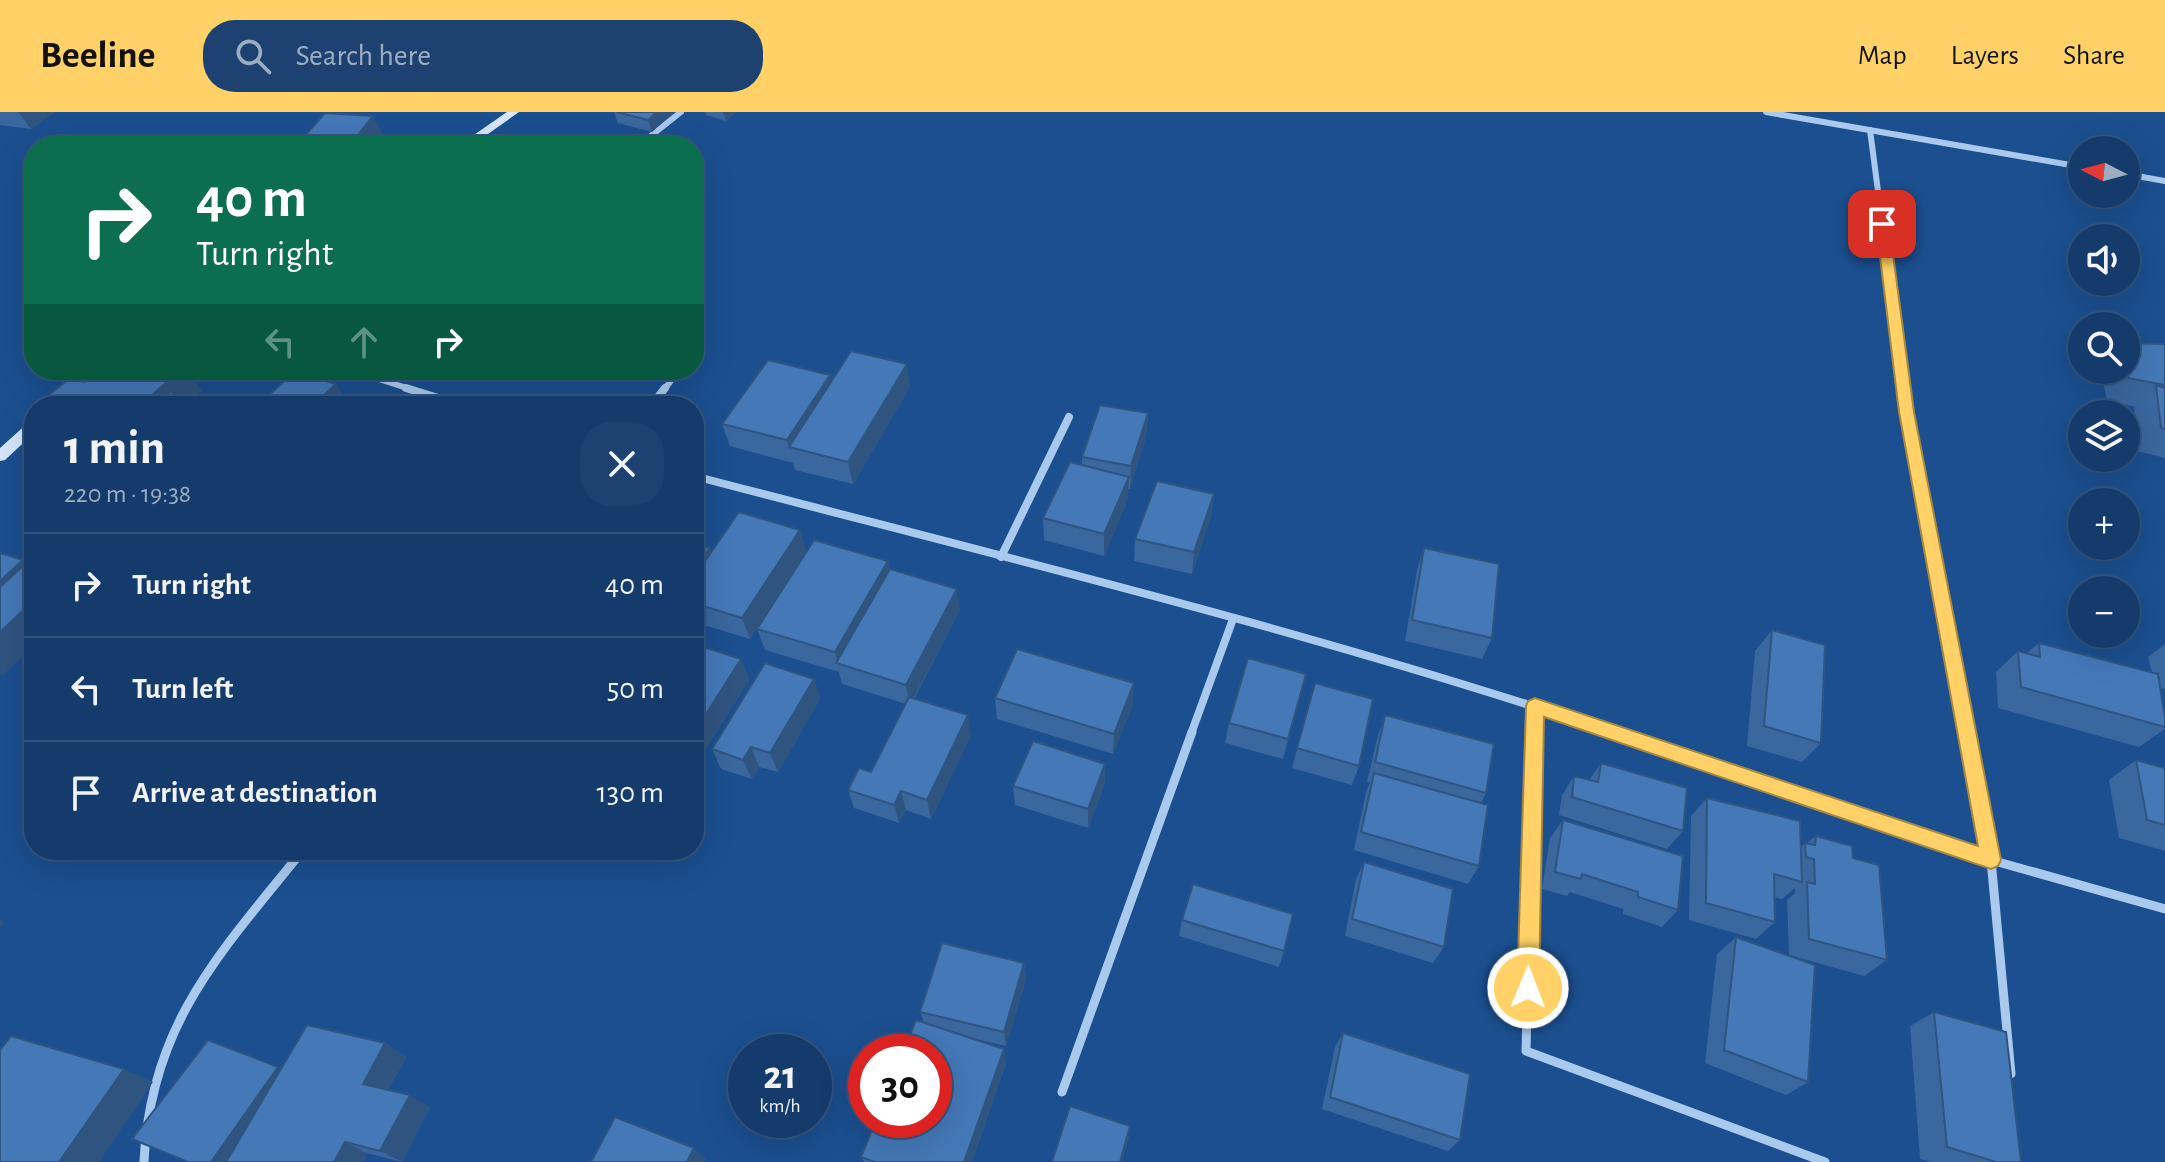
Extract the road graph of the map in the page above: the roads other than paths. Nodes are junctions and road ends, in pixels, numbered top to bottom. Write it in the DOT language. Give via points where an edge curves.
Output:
graph roads {
  1 [pos="514,112"];
  2 [pos="681,112"];
  3 [pos="1766,112"];
  4 [pos="1870,130"];
  5 [pos="479,136"];
  6 [pos="651,136"];
  7 [pos="2068,165"];
  8 [pos="2140,177"];
  9 [pos="2165,181"];
  10 [pos="82,380"];
  11 [pos="382,380"];
  12 [pos="671,380"];
  13 [pos="65,396"];
  14 [pos="433,396"];
  15 [pos="659,396"];
  16 [pos="1069,417"];
  17 [pos="24,434"];
  18 [pos="0,456"];
  19 [pos="704,479"];
  20 [pos="1001,557"];
  21 [pos="1233,619"];
  22 [pos="1535,706"];
  23 [pos="295,860"];
  24 [pos="1991,860"];
  25 [pos="2165,909"];
  26 [pos="2012,1082"];
  27 [pos="1062,1092"];
  28 [pos="144,1162"];
  29 [pos="1825,1162"];
  1 -- 5 [label="street"];
  2 -- 6 [label="street"];
  3 -- 4 [label="street"];
  4 -- 7 [label="street"];
  4 -- 24 [label="street" via="1907,412"];
  8 -- 9 [label="street"];
  10 -- 13 [label="street"];
  11 -- 14 [label="street"];
  12 -- 15 [label="street"];
  16 -- 20 [label="street"];
  17 -- 18 [label="street"];
  19 -- 20 [label="street"];
  20 -- 21 [label="street"];
  21 -- 22 [label="street"];
  21 -- 27 [label="street"];
  22 -- 24 [label="street"];
  22 -- 29 [label="street" via="1526,1051"];
  23 -- 28 [label="street" via="188,999 164,1057 144,1135"];
  24 -- 25 [label="street"];
  24 -- 26 [label="street"];
}
